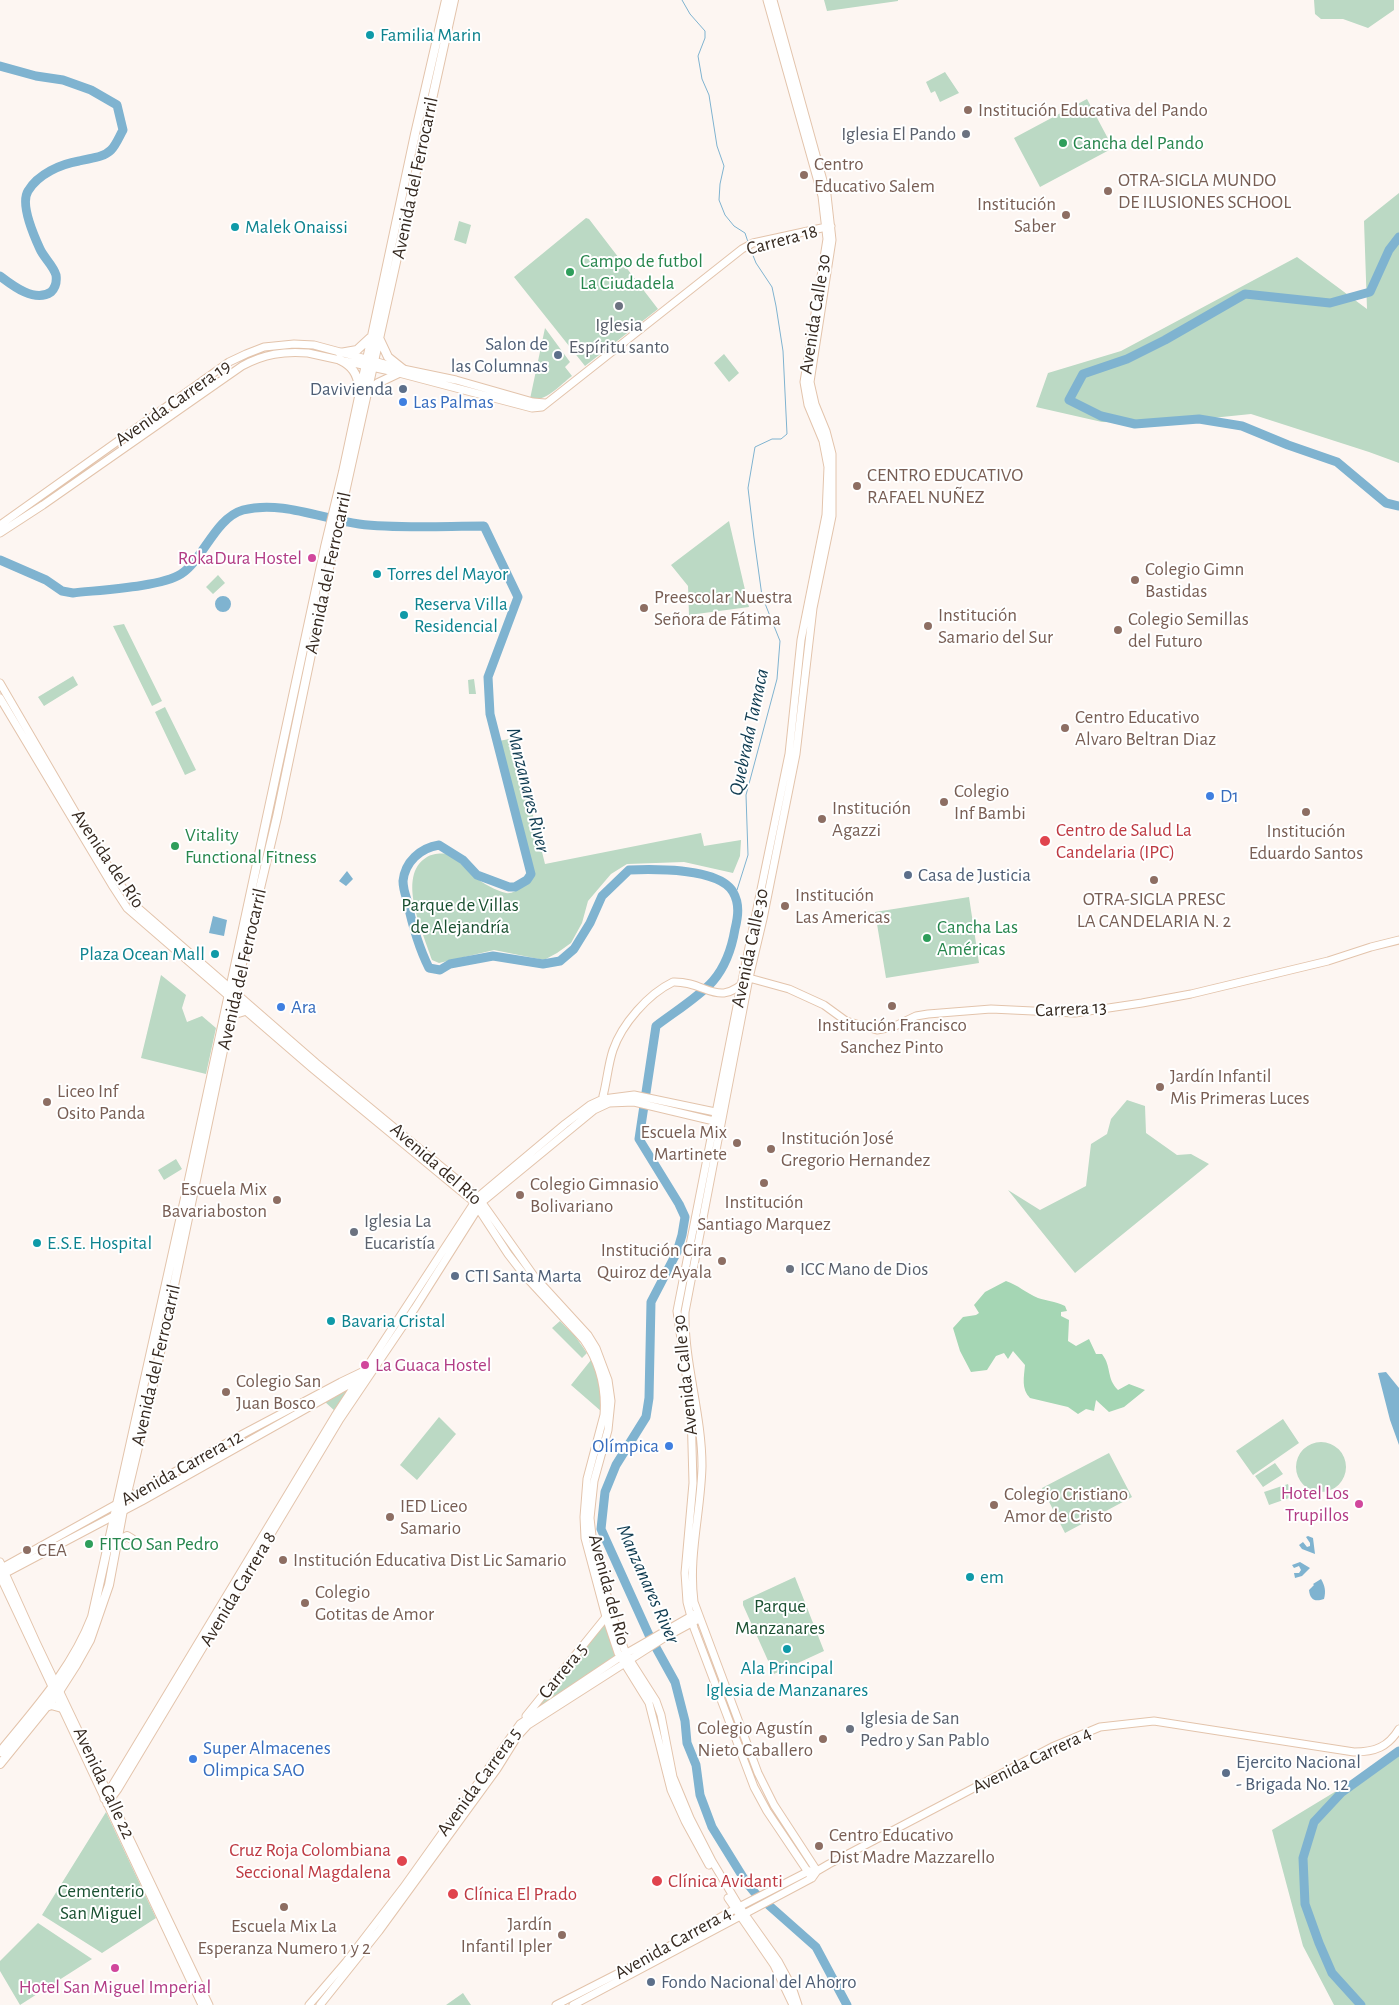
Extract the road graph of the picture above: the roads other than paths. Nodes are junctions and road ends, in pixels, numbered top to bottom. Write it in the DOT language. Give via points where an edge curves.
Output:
graph roads {
  1 [pos="446,0"];
  2 [pos="454,0"];
  3 [pos="767,0"];
  4 [pos="773,0"];
  5 [pos="829,227"];
  6 [pos="376,336"];
  7 [pos="340,356"];
  8 [pos="370,364"];
  9 [pos="401,371"];
  10 [pos="364,391"];
  11 [pos="545,403"];
  12 [pos="0,525"];
  13 [pos="0,533"];
  14 [pos="0,683"];
  15 [pos="0,698"];
  16 [pos="1399,940"];
  17 [pos="749,978"];
  18 [pos="741,986"];
  19 [pos="232,995"];
  20 [pos="245,1011"];
  21 [pos="230,1020"];
  22 [pos="604,1102"];
  23 [pos="667,1105"];
  24 [pos="719,1113"];
  25 [pos="718,1121"];
  26 [pos="478,1202"];
  27 [pos="368,1371"];
  28 [pos="360,1379"];
  29 [pos="126,1498"];
  30 [pos="116,1504"];
  31 [pos="123,1510"];
  32 [pos="114,1514"];
  33 [pos="132,1539"];
  34 [pos="118,1541"];
  35 [pos="1,1572"];
  36 [pos="687,1602"];
  37 [pos="606,1617"];
  38 [pos="695,1617"];
  39 [pos="680,1625"];
  40 [pos="696,1633"];
  41 [pos="625,1659"];
  42 [pos="56,1689"];
  43 [pos="46,1707"];
  44 [pos="62,1708"];
  45 [pos="520,1724"];
  46 [pos="1399,1729"];
  47 [pos="0,1752"];
  48 [pos="0,1764"];
  49 [pos="118,1775"];
  50 [pos="101,1777"];
  51 [pos="108,1798"];
  52 [pos="798,1858"];
  53 [pos="807,1871"];
  54 [pos="817,1871"];
  55 [pos="796,1876"];
  56 [pos="812,1878"];
  57 [pos="737,1908"];
  58 [pos="742,1915"];
  59 [pos="202,2005"];
  60 [pos="209,2005"];
  61 [pos="309,2005"];
  62 [pos="320,2005"];
  63 [pos="556,2005"];
  64 [pos="573,2005"];
  65 [pos="793,2005"];
  66 [pos="798,2005"];
  1 -- 6 [label="main road, Avenida del Ferrocarril" via="415,134"];
  2 -- 6 [label="main road, Avenida del Ferrocarril"];
  3 -- 5 [label="main road, Avenida Calle 30"];
  4 -- 5 [label="main road, Avenida Calle 30" via="827,195"];
  5 -- 11 [label="main road, Carrera 18" via="742,249"];
  5 -- 17 [label="main road, Avenida Calle 30" via="832,240 810,382 832,454 832,516 813,608 796,754"];
  5 -- 18 [label="main road, Avenida Calle 30" via="804,382 828,467 826,515 801,640 790,754"];
  6 -- 7 [label="main road" via="357,350"];
  6 -- 8 [label="main road, Avenida del Ferrocarril"];
  6 -- 9 [label="main road"];
  7 -- 8 [label="main road, Avenida Carrera 19"];
  7 -- 10 [label="main road" via="353,368"];
  7 -- 12 [label="main road, Avenida Carrera 19" via="314,345 294,344 264,347 229,362"];
  7 -- 13 [label="main road, Avenida Carrera 19" via="296,352 265,355 254,360"];
  8 -- 9 [label="main road, Avenida Carrera 19"];
  8 -- 10 [label="main road, Avenida del Ferrocarril"];
  9 -- 10 [label="main road"];
  9 -- 11 [label="main road, Avenida Carrera 19" via="532,408 542,407"];
  10 -- 19 [label="main road, Avenida del Ferrocarril" via="330,544 277,817"];
  14 -- 19 [label="main road, Avenida del Río" via="81,822 132,901"];
  15 -- 19 [label="main road, Avenida del Río" via="127,908"];
  16 -- 17 [label="main road, Carrera 13" via="1328,961 1142,1003 1075,1013 991,1009 928,1014 877,1030 846,1021 824,1005 789,988"];
  17 -- 18 [label="main road"];
  17 -- 24 [label="main road, Avenida Calle 30"];
  18 -- 22 [label="main road" via="731,992 714,992 693,984 673,982 666,985 631,1017 621,1031 612,1052"];
  18 -- 24 [label="main road, Avenida Calle 30"];
  19 -- 20 [label="main road, Avenida del Río"];
  19 -- 21 [label="main road, Avenida del Ferrocarril"];
  19 -- 26 [label="main road, Avenida del Río"];
  19 -- 30 [label="main road, Avenida del Ferrocarril"];
  20 -- 21 [label="main road" via="235,1014"];
  20 -- 26 [label="main road, Avenida del Río"];
  21 -- 29 [label="main road, Avenida del Ferrocarril"];
  22 -- 23 [label="main road" via="634,1098"];
  22 -- 26 [label="main road, Avenida Carrera 8" via="590,1105 572,1119"];
  23 -- 24 [label="main road"];
  23 -- 25 [label="main road"];
  24 -- 25 [label="main road, Avenida Calle 30"];
  25 -- 36 [label="main road, Avenida Calle 30" via="677,1311 691,1409 693,1483 685,1560"];
  25 -- 38 [label="main road, Avenida Calle 30" via="684,1327 702,1465 691,1574"];
  26 -- 27 [label="main road, Avenida Carrera 8"];
  26 -- 37 [label="main road, Avenida del Río" via="508,1254 584,1340 598,1367 603,1384 604,1415 587,1479 584,1517 585,1538"];
  26 -- 41 [label="main road, Avenida del Río" via="534,1276 588,1335 603,1362 610,1394 610,1416 594,1481 590,1518"];
  27 -- 28 [label="main road, Avenida Carrera 12"];
  27 -- 29 [label="main road, Avenida Carrera 12" via="341,1382"];
  27 -- 51 [label="main road, Avenida Carrera 8"];
  28 -- 31 [label="main road, Avenida Carrera 12"];
  28 -- 49 [label="main road, Avenida Carrera 8"];
  29 -- 30 [label="main road, Avenida Carrera 12"];
  29 -- 31 [label="main road, Avenida del Ferrocarril"];
  30 -- 32 [label="main road, Avenida del Ferrocarril"];
  30 -- 35 [label="main road, Avenida Carrera 12"];
  31 -- 32 [label="main road, Avenida Carrera 12"];
  31 -- 34 [label="main road, Avenida del Ferrocarril"];
  32 -- 35 [label="main road, Avenida Carrera 12"];
  32 -- 42 [label="main road, Avenida del Ferrocarril" via="92,1617"];
  33 -- 34 [label="main road" via="127,1536"];
  34 -- 42 [label="main road, Avenida del Ferrocarril" via="109,1584 90,1640"];
  35 -- 42 [label="main road, Avenida Calle 22"];
  36 -- 38 [label="main road, Avenida Calle 30"];
  36 -- 39 [label="main road"];
  37 -- 41 [label="main road, Avenida del Río"];
  37 -- 45 [label="main road, Carrera 5"];
  38 -- 39 [label="main road, Avenida Carrera 5"];
  38 -- 40 [label="main road, Avenida Calle 30"];
  38 -- 54 [label="main road, Avenida Calle 30" via="758,1773 774,1805"];
  39 -- 40 [label="main road"];
  39 -- 41 [label="main road, Avenida Carrera 5"];
  40 -- 52 [label="main road, Avenida Calle 30" via="754,1787"];
  41 -- 45 [label="main road, Avenida Carrera 5"];
  41 -- 57 [label="main road, Avenida del Río" via="656,1701 682,1802"];
  41 -- 62 [label="main road, Avenida Carrera 5" via="528,1725 517,1737 431,1860"];
  42 -- 43 [label="main road, Avenida del Ferrocarril"];
  42 -- 44 [label="main road, Avenida Calle 22"];
  42 -- 47 [label="main road, Avenida del Ferrocarril"];
  42 -- 50 [label="main road, Avenida Calle 22"];
  43 -- 44 [label="main road"];
  43 -- 48 [label="main road, Avenida del Ferrocarril"];
  44 -- 51 [label="main road, Avenida Calle 22"];
  45 -- 61 [label="main road, Avenida Carrera 5" via="403,1888"];
  46 -- 54 [label="main road, Avenida Carrera 4" via="1386,1744 1375,1750 1354,1752 1154,1721 1100,1727 1052,1747"];
  49 -- 50 [label="main road" via="111,1780"];
  49 -- 51 [label="main road, Avenida Carrera 8"];
  50 -- 51 [label="main road, Avenida Calle 22"];
  51 -- 59 [label="main road, Avenida Calle 22"];
  51 -- 60 [label="main road, Avenida Calle 22"];
  52 -- 53 [label="main road, Avenida Calle 30"];
  52 -- 55 [label="main road" via="800,1868"];
  53 -- 54 [label="main road, Avenida Carrera 4"];
  53 -- 55 [label="main road, Avenida Carrera 4"];
  53 -- 56 [label="main road, Avenida Calle 30"];
  54 -- 56 [label="main road, Avenida Carrera 4"];
  55 -- 57 [label="main road, Avenida Carrera 4"];
  56 -- 58 [label="main road, Avenida Carrera 4"];
  57 -- 58 [label="main road, Avenida del Río"];
  57 -- 63 [label="main road, Avenida Carrera 4"];
  58 -- 64 [label="main road, Avenida Carrera 4"];
  58 -- 65 [label="main road, Avenida del Río" via="774,1965"];
  58 -- 66 [label="main road, Avenida del Río" via="778,1961"];
}
